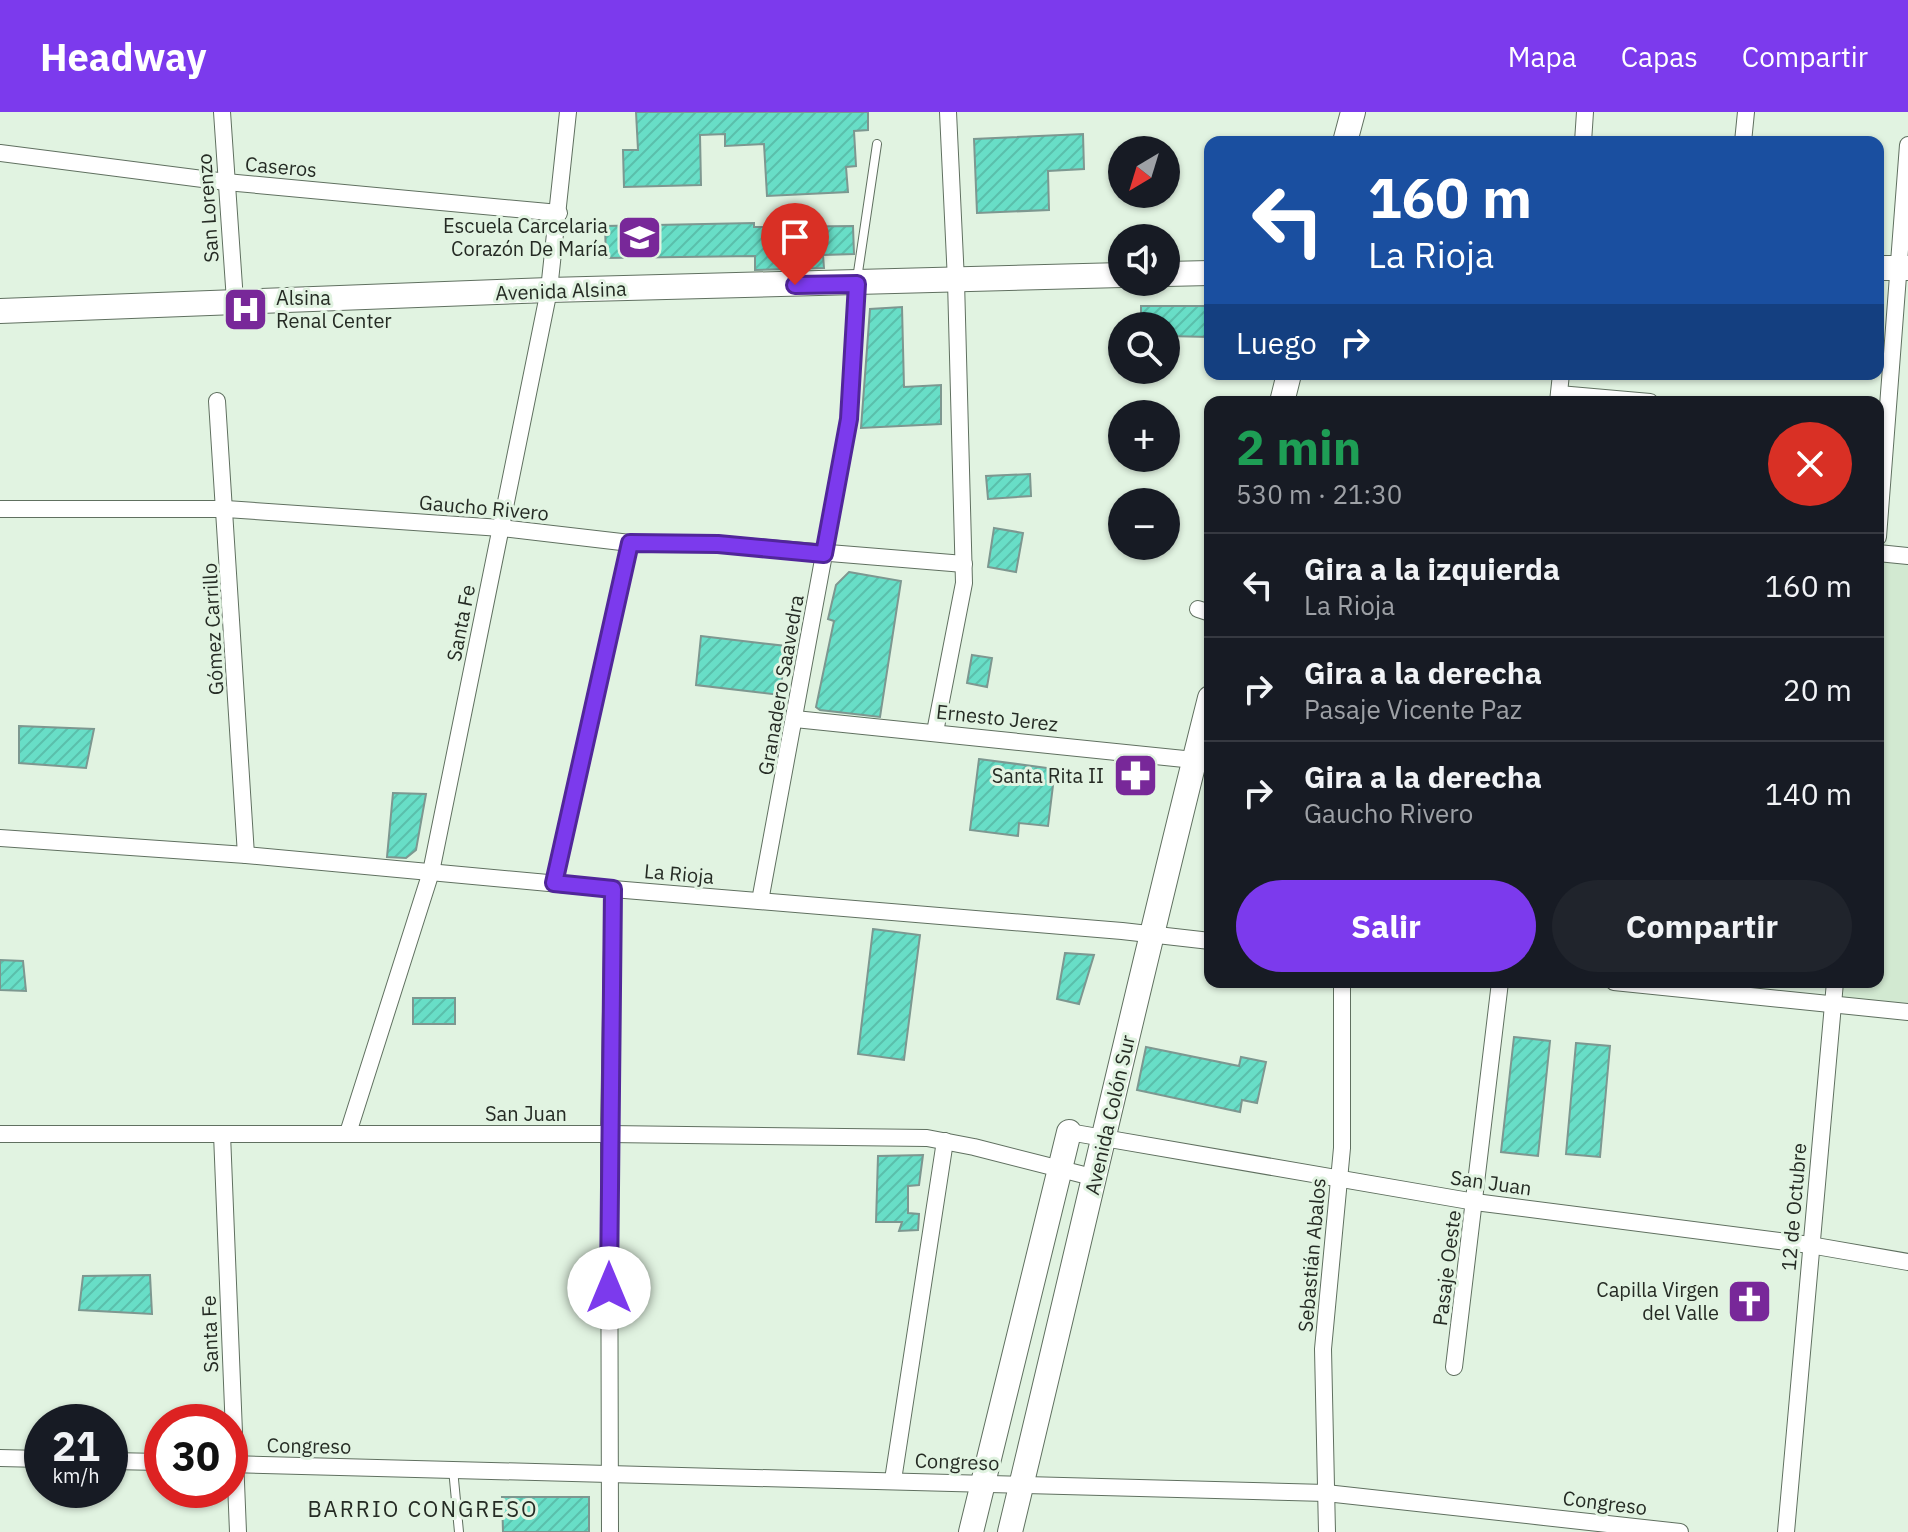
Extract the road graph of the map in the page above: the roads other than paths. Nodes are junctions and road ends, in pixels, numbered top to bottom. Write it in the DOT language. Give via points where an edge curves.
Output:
graph roads {
  1 [pos="222,112"];
  2 [pos="568,112"];
  3 [pos="948,112"];
  4 [pos="1353,112"];
  5 [pos="1585,112"];
  6 [pos="1746,112"];
  7 [pos="1347,136"];
  8 [pos="1583,136"];
  9 [pos="1744,136"];
  10 [pos="877,144"];
  11 [pos="1908,145"];
  12 [pos="0,153"];
  13 [pos="226,182"];
  14 [pos="559,213"];
  15 [pos="1895,268"];
  16 [pos="1204,273"];
  17 [pos="1180,274"];
  18 [pos="1108,276"];
  19 [pos="956,281"];
  20 [pos="857,284"];
  21 [pos="549,290"];
  22 [pos="235,301"];
  23 [pos="0,311"];
  24 [pos="1884,399"];
  25 [pos="217,401"];
  26 [pos="0,509"];
  27 [pos="226,509"];
  28 [pos="501,528"];
  29 [pos="630,543"];
  30 [pos="824,554"];
  31 [pos="1884,554"];
  32 [pos="1908,556"];
  33 [pos="964,564"];
  34 [pos="795,719"];
  35 [pos="1204,721"];
  36 [pos="935,732"];
  37 [pos="1194,760"];
  38 [pos="0,838"];
  39 [pos="246,855"];
  40 [pos="431,872"];
  41 [pos="554,883"];
  42 [pos="613,889"];
  43 [pos="760,901"];
  44 [pos="1151,935"];
  45 [pos="1204,940"];
  46 [pos="1342,988"];
  47 [pos="1499,988"];
  48 [pos="1671,988"];
  49 [pos="1834,988"];
  50 [pos="1833,1005"];
  51 [pos="1908,1012"];
  52 [pos="1069,1132"];
  53 [pos="348,1133"];
  54 [pos="0,1134"];
  55 [pos="222,1134"];
  56 [pos="609,1134"];
  57 [pos="1103,1138"];
  58 [pos="945,1141"];
  59 [pos="1060,1170"];
  60 [pos="1096,1178"];
  61 [pos="1339,1179"];
  62 [pos="1475,1202"];
  63 [pos="1810,1245"];
  64 [pos="1908,1262"];
  65 [pos="1454,1367"];
  66 [pos="230,1404"];
  67 [pos="0,1458"];
  68 [pos="24,1459"];
  69 [pos="248,1464"];
  70 [pos="453,1469"];
  71 [pos="609,1474"];
  72 [pos="893,1480"];
  73 [pos="983,1482"];
  74 [pos="1021,1486"];
  75 [pos="1326,1493"];
  76 [pos="236,1508"];
  77 [pos="238,1532"];
  78 [pos="459,1532"];
  79 [pos="610,1532"];
  80 [pos="971,1532"];
  81 [pos="1010,1532"];
  82 [pos="1327,1532"];
  83 [pos="1680,1532"];
  84 [pos="1786,1532"];
  1 -- 13 [label="street, San Lorenzo"];
  2 -- 14 [label="street, Santa Fe"];
  3 -- 19 [label="street"];
  4 -- 7 [label="main road"];
  5 -- 8 [label="street"];
  6 -- 9 [label="street"];
  10 -- 20 [label="lane"];
  11 -- 15 [label="street"];
  12 -- 13 [label="street, Caseros"];
  13 -- 14 [label="street, Caseros"];
  13 -- 22 [label="street, San Lorenzo"];
  14 -- 21 [label="street, Santa Fe"];
  15 -- 24 [label="street"];
  16 -- 17 [label="main road"];
  18 -- 19 [label="main road, Avenida Alsina"];
  19 -- 20 [label="main road, Avenida Alsina"];
  19 -- 33 [label="street"];
  20 -- 21 [label="main road, Avenida Alsina"];
  20 -- 30 [label="street, Granadero Saavedra" via="849,419"];
  21 -- 22 [label="main road, Avenida Alsina"];
  21 -- 28 [label="street, Santa Fe"];
  22 -- 23 [label="main road, Avenida Alsina"];
  25 -- 27 [label="street, Gómez Carrillo"];
  26 -- 27 [label="street, Gaucho Rivero"];
  27 -- 28 [label="street, Gaucho Rivero"];
  27 -- 39 [label="street, Gómez Carrillo"];
  28 -- 29 [label="street, Gaucho Rivero"];
  28 -- 40 [label="street, Santa Fe"];
  29 -- 30 [label="street, Gaucho Rivero"];
  29 -- 41 [label="street"];
  30 -- 33 [label="street, Gaucho Rivero"];
  30 -- 34 [label="street, Granadero Saavedra"];
  31 -- 32 [label="street"];
  33 -- 36 [label="street" via="962,601"];
  34 -- 36 [label="street, Ernesto Jerez"];
  34 -- 43 [label="street, Granadero Saavedra"];
  35 -- 37 [label="main road, Avenida Colón Sur"];
  36 -- 37 [label="street, Ernesto Jerez"];
  37 -- 44 [label="main road, Avenida Colón Sur"];
  38 -- 39 [label="street, La Rioja"];
  39 -- 40 [label="street, La Rioja"];
  40 -- 41 [label="street, La Rioja"];
  40 -- 53 [label="street, Santa Fe"];
  41 -- 42 [label="street, La Rioja"];
  42 -- 43 [label="street, La Rioja"];
  42 -- 56 [label="street"];
  43 -- 44 [label="street, La Rioja"];
  44 -- 45 [label="street, La Rioja"];
  44 -- 57 [label="main road, Avenida Colón Sur"];
  46 -- 61 [label="street, Sebastián Abalos"];
  47 -- 62 [label="street, Pasaje Oeste"];
  48 -- 50 [label="street"];
  49 -- 50 [label="street, 12 de Octubre"];
  50 -- 51 [label="street"];
  50 -- 63 [label="street, 12 de Octubre"];
  52 -- 57 [label="street, San Juan"];
  52 -- 59 [label="main road, Avenida Colón Sur"];
  53 -- 55 [label="street, San Juan"];
  53 -- 56 [label="street, San Juan"];
  54 -- 55 [label="street, San Juan"];
  55 -- 66 [label="street, Santa Fe"];
  56 -- 58 [label="street, San Juan"];
  56 -- 71 [label="street"];
  57 -- 60 [label="main road, Avenida Colón Sur"];
  57 -- 61 [label="street, San Juan"];
  58 -- 59 [label="street, San Juan"];
  58 -- 72 [label="street"];
  59 -- 60 [label="street, San Juan"];
  59 -- 73 [label="main road, Avenida Colón Sur"];
  60 -- 74 [label="main road, Avenida Colón Sur"];
  61 -- 62 [label="street, San Juan"];
  61 -- 75 [label="street, Sebastián Abalos" via="1324,1321"];
  62 -- 63 [label="street, San Juan"];
  62 -- 65 [label="street, Pasaje Oeste"];
  63 -- 64 [label="street, San Juan"];
  63 -- 84 [label="street, 12 de Octubre"];
  67 -- 68 [label="street"];
  69 -- 70 [label="street, Congreso"];
  70 -- 71 [label="street, Congreso"];
  70 -- 78 [label="lane"];
  71 -- 72 [label="street, Congreso"];
  71 -- 79 [label="street"];
  72 -- 73 [label="street, Congreso"];
  73 -- 74 [label="street, Congreso"];
  73 -- 80 [label="main road, Avenida Colón Sur"];
  74 -- 75 [label="street, Congreso"];
  74 -- 81 [label="main road, Avenida Colón Sur"];
  75 -- 82 [label="street, Sebastián Abalos"];
  75 -- 83 [label="street, Congreso"];
  76 -- 77 [label="street, Santa Fe"];
}
